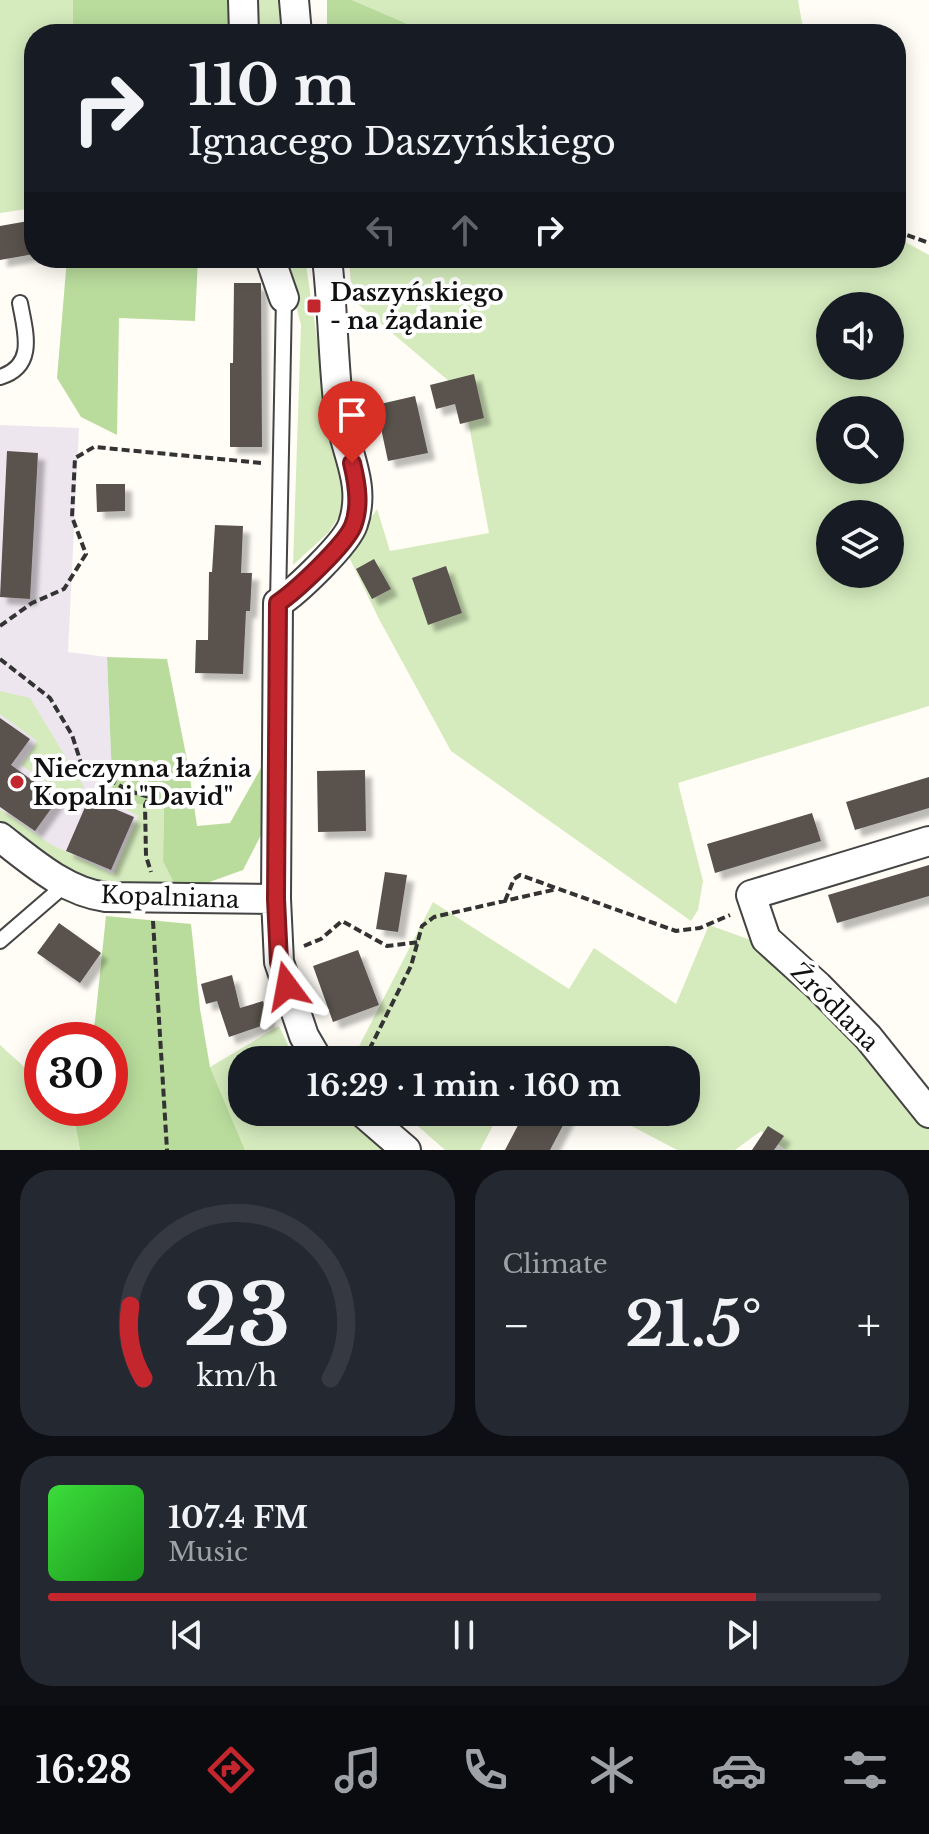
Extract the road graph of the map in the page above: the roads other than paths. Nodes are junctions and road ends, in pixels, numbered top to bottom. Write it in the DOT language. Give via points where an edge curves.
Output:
graph roads {
  1 [pos="243,0"];
  2 [pos="294,0"];
  3 [pos="244,24"];
  4 [pos="296,24"];
  5 [pos="274,268"];
  6 [pos="328,268"];
  7 [pos="284,298"];
  8 [pos="20,303"];
  9 [pos="0,377"];
  10 [pos="278,603"];
  11 [pos="0,837"];
  12 [pos="929,841"];
  13 [pos="66,884"];
  14 [pos="276,899"];
  15 [pos="0,941"];
  16 [pos="310,1046"];
  17 [pos="929,1113"];
  18 [pos="378,1126"];
  19 [pos="406,1150"];
  1 -- 3 [label="street"];
  2 -- 4 [label="street"];
  5 -- 7 [label="street"];
  6 -- 10 [label="street" via="340,413 359,488 353,526 317,570"];
  7 -- 10 [label="lane"];
  8 -- 9 [label="lane" via="27,352 22,364"];
  10 -- 14 [label="street"];
  11 -- 13 [label="street, Kopalniana"];
  12 -- 17 [label="street, Źródlana" via="753,900 766,939 868,1037"];
  13 -- 14 [label="street, Kopalniana" via="106,897"];
  13 -- 15 [label="lane, Kopalniana"];
  14 -- 16 [label="street" via="279,956"];
  18 -- 19 [label="street"];
}
